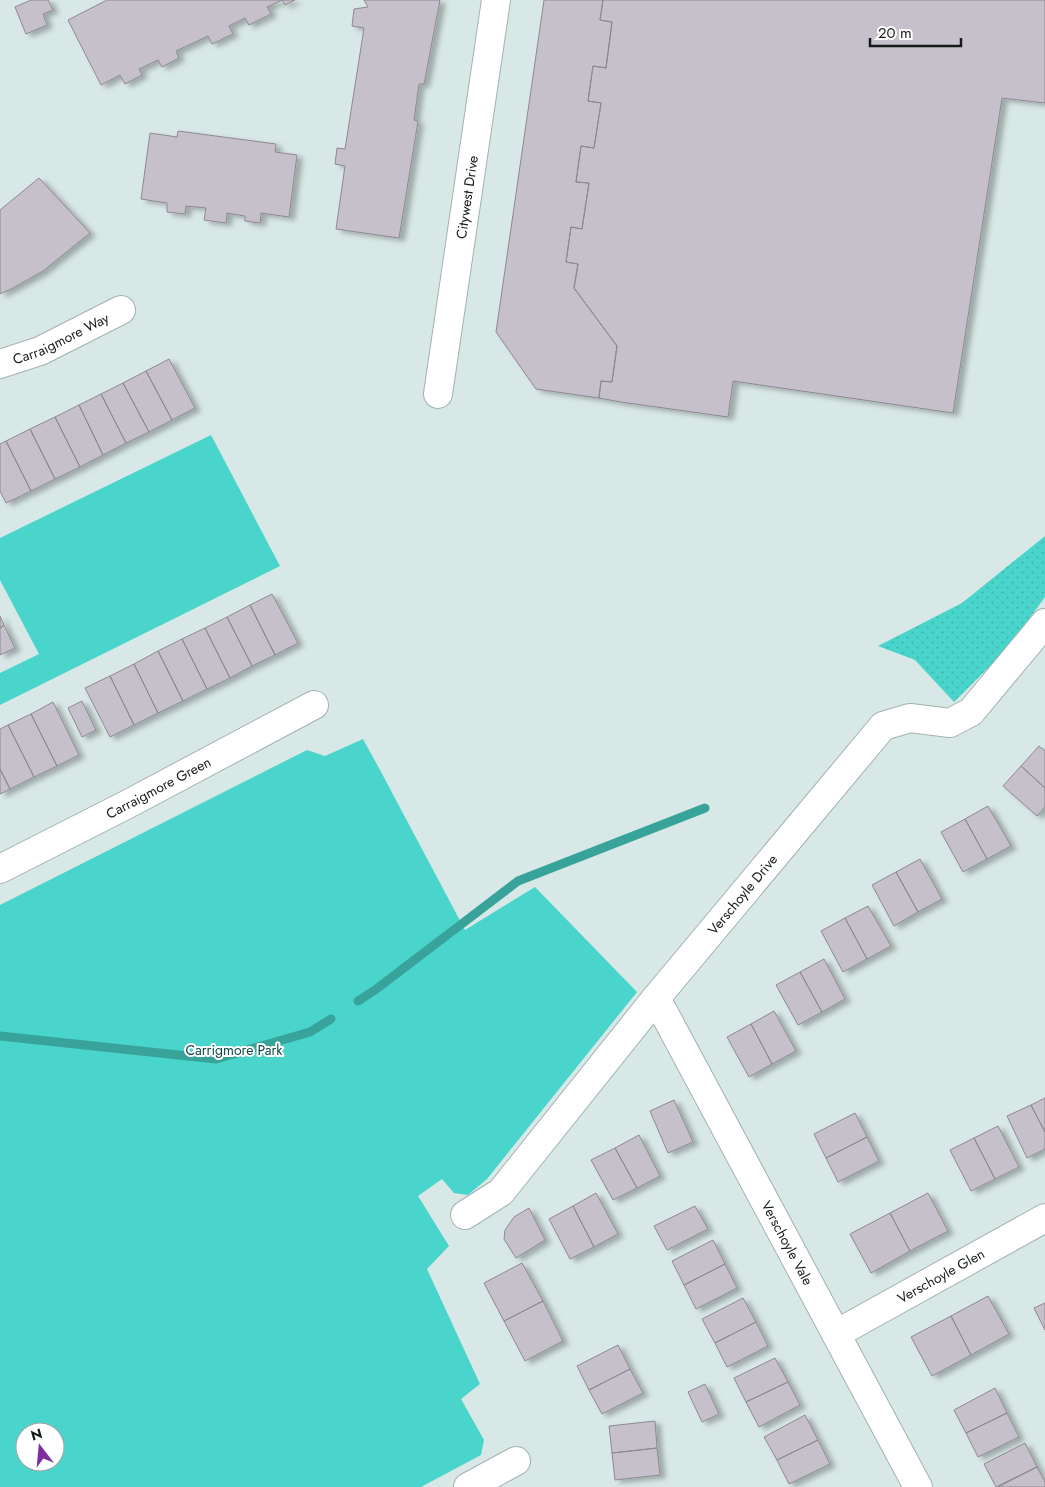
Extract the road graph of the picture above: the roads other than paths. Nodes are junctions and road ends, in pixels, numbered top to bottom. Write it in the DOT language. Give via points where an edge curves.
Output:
graph roads {
  1 [pos="496,0"];
  2 [pos="121,310"];
  3 [pos="0,364"];
  4 [pos="438,394"];
  5 [pos="1045,623"];
  6 [pos="314,705"];
  7 [pos="0,869"];
  8 [pos="656,998"];
  9 [pos="465,1215"];
  10 [pos="1045,1218"];
  11 [pos="836,1334"];
  12 [pos="516,1461"];
  13 [pos="468,1487"];
  14 [pos="918,1487"];
  1 -- 4 [label="street, Citywest Drive"];
  2 -- 3 [label="street, Carraigmore Way" via="40,351"];
  5 -- 8 [label="street, Verschoyle Drive" via="971,712 950,723 910,718 883,726"];
  6 -- 7 [label="street, Carraigmore Green"];
  8 -- 9 [label="street, Verschoyle Drive" via="501,1192"];
  8 -- 11 [label="street, Verschoyle Vale"];
  10 -- 11 [label="street, Verschoyle Glen"];
  11 -- 14 [label="street, Verschoyle Vale"];
  12 -- 13 [label="street"];
}
